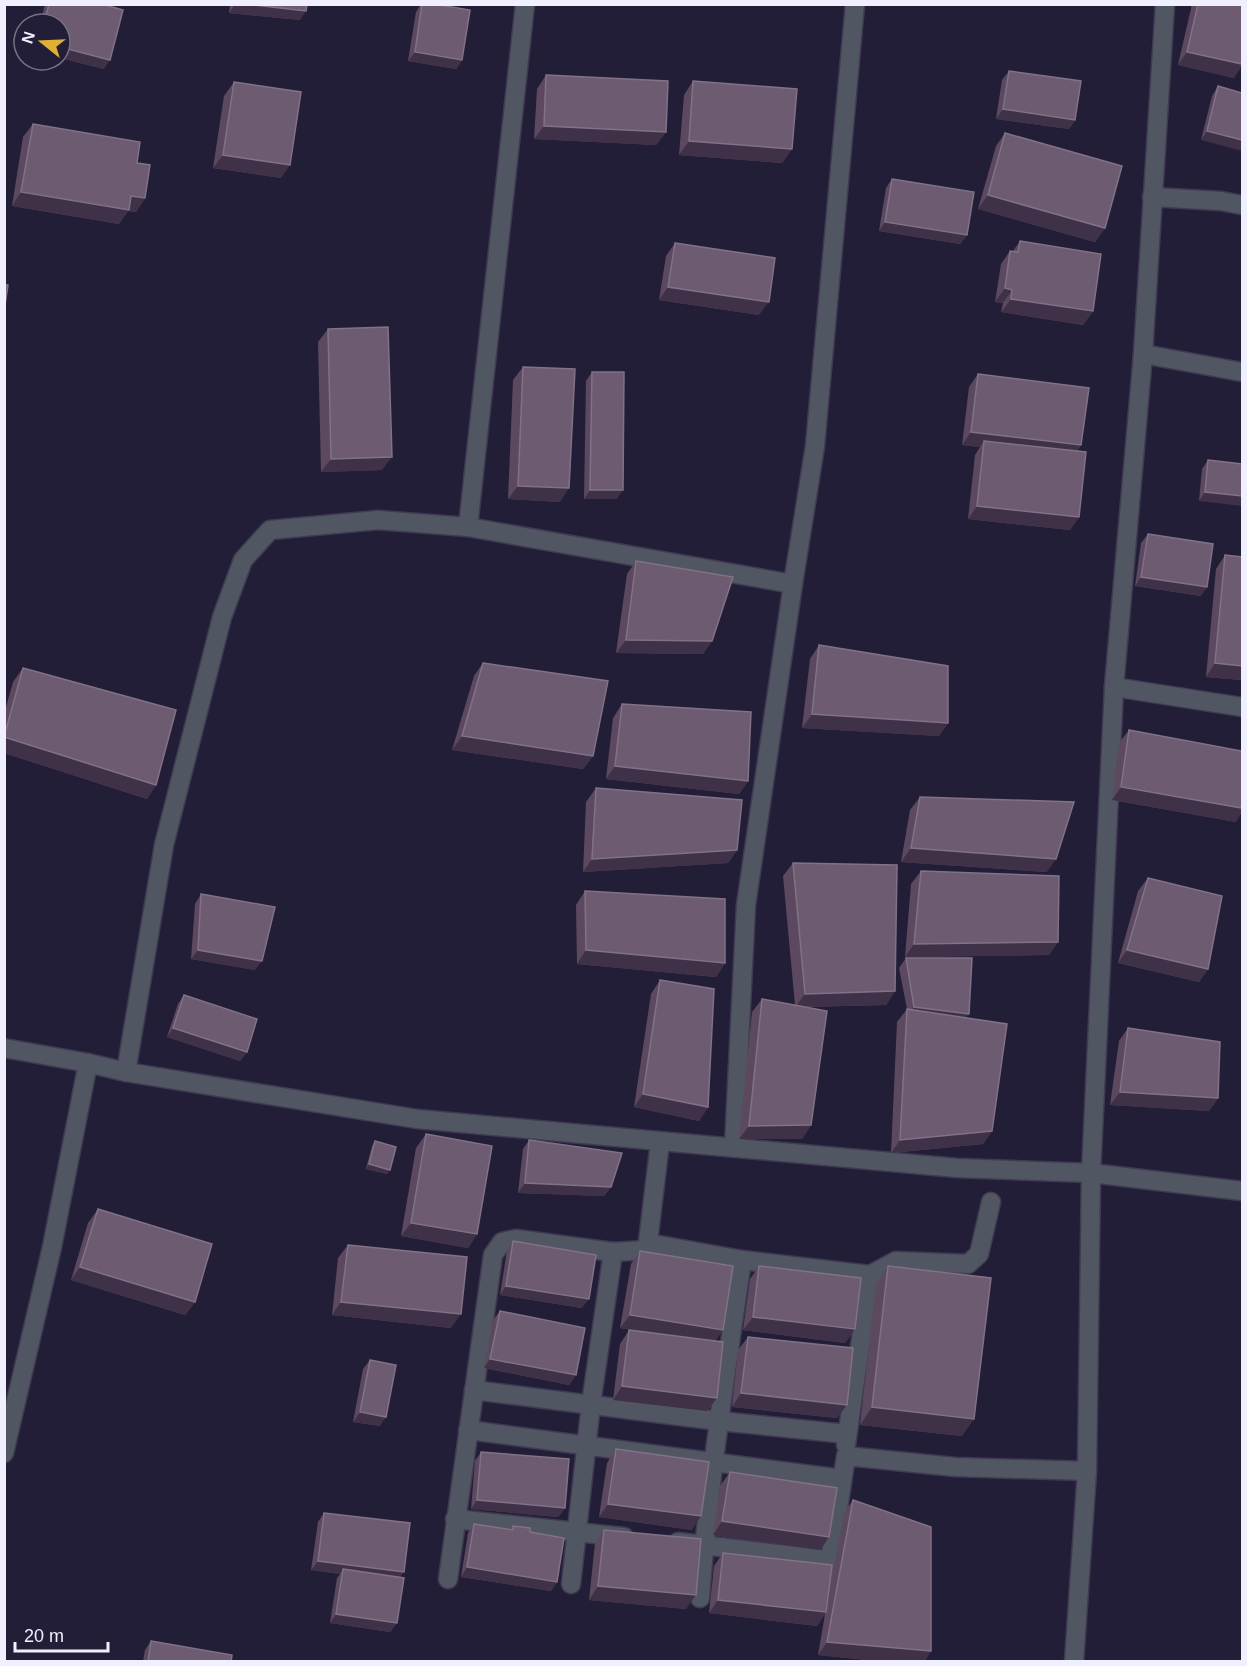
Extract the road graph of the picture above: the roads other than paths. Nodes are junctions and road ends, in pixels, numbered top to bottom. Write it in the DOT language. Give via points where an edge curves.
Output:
graph roads {
  1 [pos="525,4"];
  2 [pos="855,4"];
  3 [pos="1165,4"];
  4 [pos="1152,197"];
  5 [pos="1242,205"];
  6 [pos="1143,354"];
  7 [pos="1242,372"];
  8 [pos="468,527"];
  9 [pos="793,584"];
  10 [pos="1114,687"];
  11 [pos="1242,707"];
  12 [pos="4,1048"];
  13 [pos="88,1063"];
  14 [pos="126,1072"];
  15 [pos="660,1142"];
  16 [pos="734,1146"];
  17 [pos="1091,1173"];
  18 [pos="1242,1191"];
  19 [pos="991,1202"];
  20 [pos="647,1250"];
  21 [pos="613,1252"];
  22 [pos="742,1260"];
  23 [pos="870,1275"];
  24 [pos="474,1390"];
  25 [pos="591,1404"];
  26 [pos="718,1421"];
  27 [pos="468,1430"];
  28 [pos="847,1434"];
  29 [pos="586,1445"];
  30 [pos="4,1453"];
  31 [pos="846,1456"];
  32 [pos="714,1462"];
  33 [pos="1087,1471"];
  34 [pos="842,1479"];
  35 [pos="455,1519"];
  36 [pos="577,1534"];
  37 [pos="704,1544"];
  38 [pos="829,1560"];
  39 [pos="448,1579"];
  40 [pos="571,1584"];
  41 [pos="700,1598"];
  42 [pos="825,1600"];
  43 [pos="1074,1662"];
  1 -- 8 [label="street"];
  2 -- 9 [label="street" via="815,446"];
  3 -- 4 [label="street"];
  4 -- 5 [label="street"];
  4 -- 6 [label="street"];
  6 -- 7 [label="street"];
  6 -- 10 [label="street"];
  8 -- 9 [label="street"];
  8 -- 14 [label="street" via="378,520 270,530 243,560 222,617 164,845"];
  9 -- 16 [label="street" via="746,905"];
  10 -- 11 [label="street"];
  10 -- 17 [label="street"];
  12 -- 13 [label="street"];
  13 -- 14 [label="street"];
  13 -- 30 [label="street" via="52,1247"];
  14 -- 15 [label="street" via="417,1119"];
  15 -- 16 [label="street"];
  15 -- 20 [label="street"];
  16 -- 17 [label="street" via="957,1168"];
  17 -- 18 [label="street"];
  17 -- 33 [label="street"];
  19 -- 23 [label="street" via="979,1254 969,1264 896,1261"];
  20 -- 21 [label="street"];
  20 -- 22 [label="street" via="659,1245"];
  21 -- 24 [label="street" via="516,1239 502,1242 493,1255"];
  21 -- 25 [label="street"];
  22 -- 23 [label="street"];
  22 -- 26 [label="street"];
  23 -- 28 [label="street"];
  24 -- 25 [label="street"];
  24 -- 27 [label="street"];
  25 -- 26 [label="street"];
  25 -- 29 [label="street"];
  26 -- 28 [label="street"];
  26 -- 32 [label="street"];
  27 -- 29 [label="street"];
  27 -- 35 [label="street"];
  28 -- 31 [label="street"];
  29 -- 32 [label="street"];
  29 -- 36 [label="street"];
  31 -- 33 [label="street" via="955,1467"];
  31 -- 34 [label="street"];
  32 -- 34 [label="street"];
  32 -- 37 [label="street"];
  33 -- 43 [label="street"];
  34 -- 38 [label="street"];
  35 -- 36 [label="street"];
  35 -- 39 [label="street"];
  36 -- 37 [label="street"];
  36 -- 40 [label="street"];
  37 -- 38 [label="street"];
  37 -- 41 [label="street"];
  38 -- 42 [label="street"];
}
